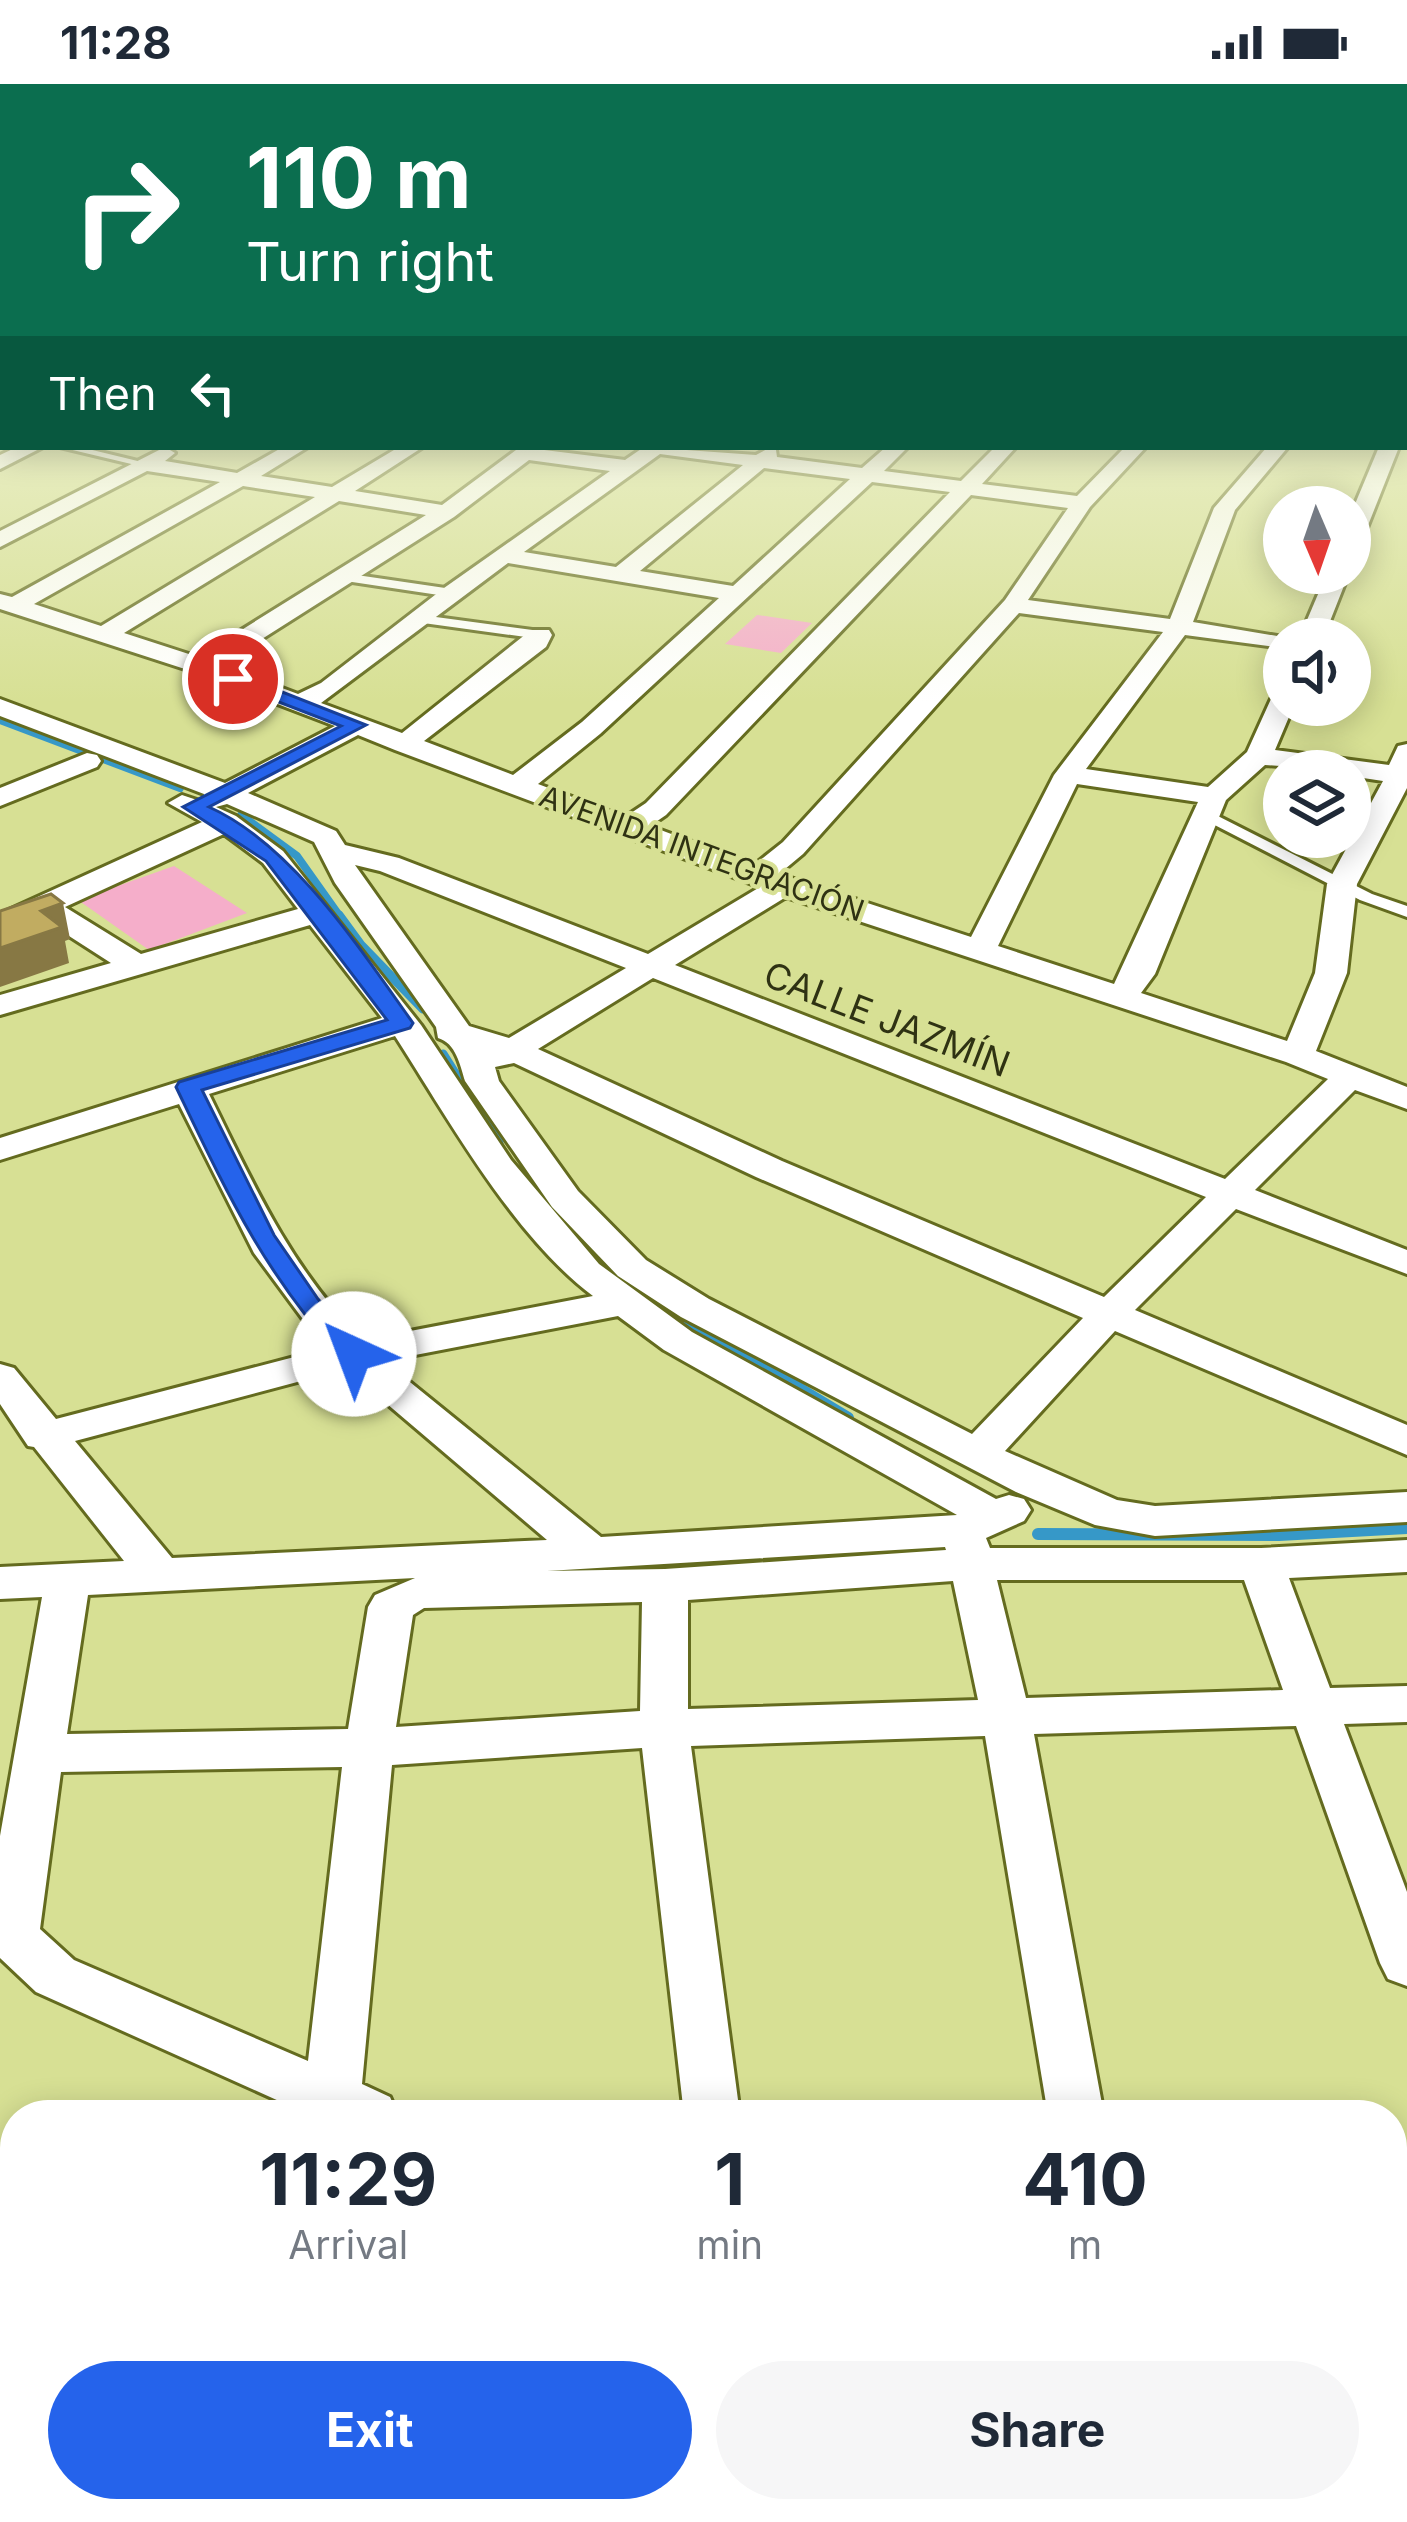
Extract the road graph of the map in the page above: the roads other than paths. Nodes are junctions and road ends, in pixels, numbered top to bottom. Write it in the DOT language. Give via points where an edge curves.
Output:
graph roads {
  1 [pos="122,476"];
  2 [pos="221,476"];
  3 [pos="248,476"];
  4 [pos="366,476"];
  5 [pos="494,476"];
  6 [pos="617,476"];
  7 [pos="743,476"];
  8 [pos="865,476"];
  9 [pos="979,476"];
  10 [pos="1108,476"];
  11 [pos="1253,476"];
  12 [pos="242,479"];
  13 [pos="967,489"];
  14 [pos="336,494"];
  15 [pos="1082,502"];
  16 [pos="446,512"];
  17 [pos="0,540"];
  18 [pos="504,556"];
  19 [pos="622,574"];
  20 [pos="343,578"];
  21 [pos="452,593"];
  22 [pos="740,594"];
  23 [pos="6,604"];
  24 [pos="1013,605"];
  25 [pos="421,619"];
  26 [pos="1180,627"];
  27 [pos="107,633"];
  28 [pos="540,635"];
  29 [pos="1263,638"];
  30 [pos="200,667"];
  31 [pos="300,703"];
  32 [pos="0,707"];
  33 [pos="356,725"];
  34 [pos="1272,726"];
  35 [pos="0,728"];
  36 [pos="404,743"];
  37 [pos="1259,756"];
  38 [pos="87,761"];
  39 [pos="1404,764"];
  40 [pos="1068,775"];
  41 [pos="514,784"];
  42 [pos="0,798"];
  43 [pos="1211,806"];
  44 [pos="216,808"];
  45 [pos="630,826"];
  46 [pos="337,852"];
  47 [pos="770,881"];
  48 [pos="1342,884"];
  49 [pos="43,906"];
  50 [pos="1407,912"];
  51 [pos="317,913"];
  52 [pos="0,925"];
  53 [pos="979,952"];
  54 [pos="136,965"];
  55 [pos="649,967"];
  56 [pos="1122,997"];
  57 [pos="0,1005"];
  58 [pos="405,1027"];
  59 [pos="458,1033"];
  60 [pos="514,1050"];
  61 [pos="1298,1055"];
  62 [pos="478,1069"];
  63 [pos="1348,1077"];
  64 [pos="188,1087"];
  65 [pos="1407,1099"];
  66 [pos="0,1149"];
  67 [pos="1230,1195"];
  68 [pos="1407,1263"];
  69 [pos="621,1304"];
  70 [pos="1112,1312"];
  71 [pos="354,1354"];
  72 [pos="0,1378"];
  73 [pos="43,1436"];
  74 [pos="1407,1441"];
  75 [pos="978,1454"];
  76 [pos="1051,1491"];
  77 [pos="1407,1507"];
  78 [pos="976,1537"];
  79 [pos="592,1554"];
  80 [pos="1407,1556"];
  81 [pos="1261,1564"];
  82 [pos="162,1577"];
  83 [pos="68,1580"];
  84 [pos="0,1583"];
  85 [pos="665,1585"];
  86 [pos="1407,1704"];
  87 [pos="1316,1706"];
  88 [pos="1007,1720"];
  89 [pos="664,1728"];
  90 [pos="369,1748"];
  91 [pos="39,1754"];
  92 [pos="1407,1963"];
  93 [pos="335,2100"];
  94 [pos="351,2100"];
  95 [pos="710,2100"];
  96 [pos="1073,2100"];
  1 -- 17 [label="street"];
  2 -- 12 [label="street"];
  3 -- 12 [label="street"];
  4 -- 14 [label="street"];
  5 -- 16 [label="street"];
  6 -- 18 [label="street"];
  7 -- 19 [label="street"];
  8 -- 13 [label="street"];
  8 -- 22 [label="street"];
  9 -- 13 [label="street"];
  10 -- 15 [label="street"];
  11 -- 26 [label="street" via="1225,508"];
  12 -- 14 [label="street"];
  12 -- 23 [label="street"];
  13 -- 15 [label="street"];
  13 -- 45 [label="street" via="656,809"];
  14 -- 16 [label="street"];
  14 -- 27 [label="street"];
  15 -- 24 [label="street"];
  16 -- 20 [label="street"];
  18 -- 19 [label="street"];
  18 -- 21 [label="street"];
  19 -- 22 [label="street"];
  20 -- 21 [label="lane"];
  20 -- 30 [label="street"];
  21 -- 25 [label="street"];
  22 -- 41 [label="street" via="546,766"];
  23 -- 27 [label="street, AVENIDA INTEGRACIÓN"];
  24 -- 26 [label="street"];
  24 -- 47 [label="street"];
  25 -- 28 [label="lane"];
  25 -- 31 [label="street"];
  26 -- 29 [label="street"];
  26 -- 40 [label="street"];
  27 -- 30 [label="street, AVENIDA INTEGRACIÓN"];
  28 -- 36 [label="street"];
  30 -- 31 [label="street, AVENIDA INTEGRACIÓN"];
  31 -- 33 [label="street, AVENIDA INTEGRACIÓN"];
  32 -- 44 [label="street"];
  33 -- 36 [label="street, AVENIDA INTEGRACIÓN"];
  33 -- 44 [label="street"];
  34 -- 37 [label="street"];
  35 -- 38 [label="street"];
  36 -- 41 [label="street, AVENIDA INTEGRACIÓN"];
  37 -- 39 [label="street"];
  37 -- 43 [label="street"];
  38 -- 42 [label="street"];
  38 -- 44 [label="street"];
  39 -- 48 [label="street"];
  40 -- 43 [label="street"];
  40 -- 53 [label="street"];
  41 -- 45 [label="street, AVENIDA INTEGRACIÓN"];
  43 -- 48 [label="lane"];
  43 -- 56 [label="street"];
  44 -- 46 [label="street" via="326,837"];
  44 -- 49 [label="street"];
  44 -- 51 [label="street" via="274,857"];
  45 -- 47 [label="street, AVENIDA INTEGRACIÓN"];
  46 -- 55 [label="street, CALLE JAZMÍN" via="389,864"];
  46 -- 59 [label="street" via="350,883"];
  47 -- 53 [label="street, AVENIDA INTEGRACIÓN"];
  47 -- 55 [label="street"];
  48 -- 50 [label="lane"];
  48 -- 61 [label="street" via="1331,973"];
  49 -- 52 [label="street"];
  49 -- 54 [label="street"];
  51 -- 54 [label="street"];
  51 -- 58 [label="street"];
  53 -- 56 [label="street, AVENIDA INTEGRACIÓN"];
  54 -- 57 [label="street"];
  55 -- 60 [label="street"];
  55 -- 67 [label="street, CALLE JAZMÍN"];
  56 -- 61 [label="street, AVENIDA INTEGRACIÓN"];
  58 -- 59 [label="street"];
  58 -- 64 [label="street"];
  58 -- 69 [label="street" via="537,1220"];
  59 -- 60 [label="street"];
  59 -- 62 [label="street"];
  60 -- 62 [label="street"];
  60 -- 70 [label="street" via="769,1169"];
  61 -- 63 [label="street, AVENIDA INTEGRACIÓN"];
  62 -- 75 [label="street" via="565,1198 632,1268"];
  63 -- 65 [label="street, AVENIDA INTEGRACIÓN"];
  63 -- 67 [label="street"];
  64 -- 66 [label="street"];
  64 -- 71 [label="street" via="261,1235"];
  67 -- 68 [label="street, CALLE JAZMÍN"];
  67 -- 70 [label="street"];
  69 -- 71 [label="street"];
  69 -- 78 [label="street"];
  70 -- 74 [label="street"];
  70 -- 75 [label="street"];
  71 -- 73 [label="street"];
  71 -- 79 [label="street"];
  72 -- 73 [label="street"];
  73 -- 82 [label="street"];
  75 -- 76 [label="street"];
  76 -- 77 [label="street" via="1155,1521"];
  76 -- 78 [label="street"];
  78 -- 79 [label="street"];
  78 -- 81 [label="street"];
  78 -- 85 [label="street"];
  78 -- 88 [label="street"];
  79 -- 82 [label="street"];
  80 -- 81 [label="street"];
  81 -- 87 [label="street"];
  82 -- 83 [label="street"];
  83 -- 84 [label="street"];
  83 -- 91 [label="street"];
  85 -- 89 [label="street"];
  85 -- 90 [label="street" via="411,1595 391,1607"];
  86 -- 87 [label="street"];
  87 -- 88 [label="street"];
  87 -- 92 [label="street"];
  88 -- 89 [label="street"];
  88 -- 96 [label="street"];
  89 -- 90 [label="street"];
  89 -- 95 [label="street"];
  90 -- 91 [label="street"];
  90 -- 94 [label="street"];
  91 -- 93 [label="street" via="13,1937 55,1976"];
}
